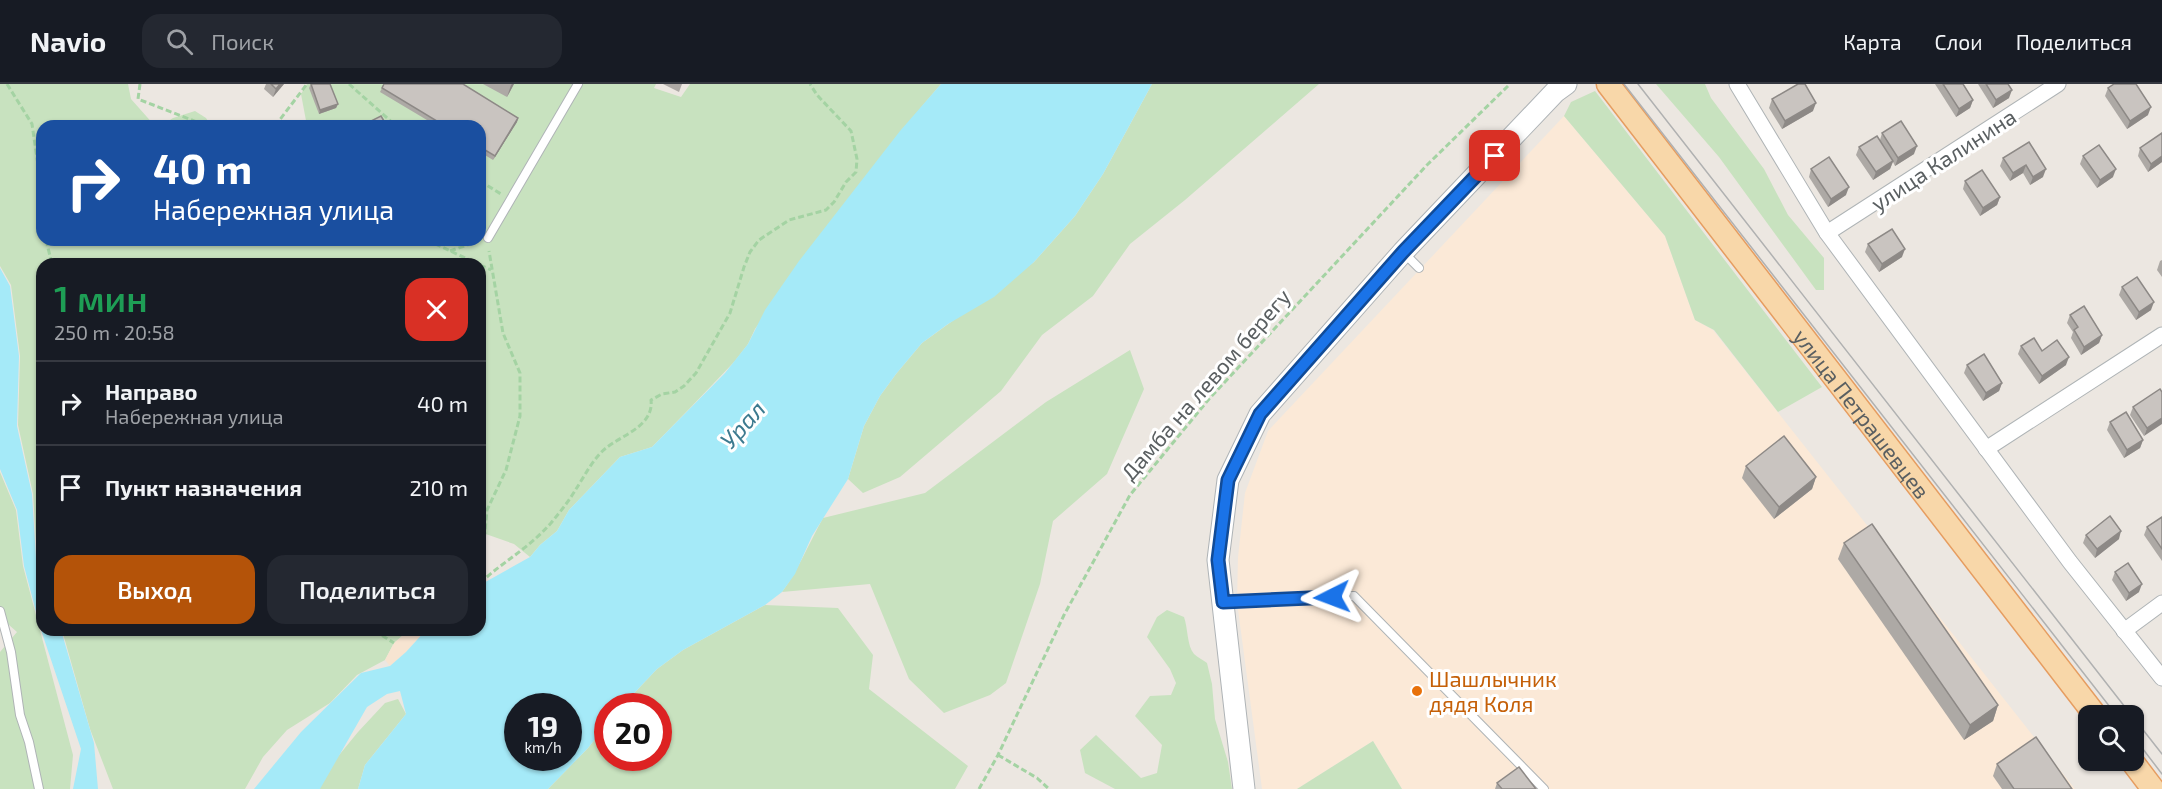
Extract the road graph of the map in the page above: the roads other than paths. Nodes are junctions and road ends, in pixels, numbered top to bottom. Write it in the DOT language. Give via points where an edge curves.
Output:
graph roads {
  1 [pos="578,84"];
  2 [pos="1566,84"];
  3 [pos="1608,84"];
  4 [pos="1737,84"];
  5 [pos="2058,84"];
  6 [pos="1827,233"];
  7 [pos="488,238"];
  8 [pos="1403,252"];
  9 [pos="1419,268"];
  10 [pos="2162,335"];
  11 [pos="1986,449"];
  12 [pos="1223,602"];
  13 [pos="2162,603"];
  14 [pos="0,611"];
  15 [pos="2124,631"];
  16 [pos="2162,678"];
  17 [pos="2087,705"];
  18 [pos="2139,771"];
  19 [pos="39,789"];
  20 [pos="1244,789"];
  21 [pos="1544,789"];
  22 [pos="2153,789"];
  1 -- 7 [label="lane"];
  2 -- 8 [label="main road"];
  3 -- 17 [label="main road, улица Петрашевцев"];
  4 -- 6 [label="street"];
  5 -- 6 [label="street, улица Калинина"];
  6 -- 11 [label="street"];
  8 -- 9 [label="lane"];
  8 -- 12 [label="main road" via="1260,414 1228,480 1218,560"];
  10 -- 11 [label="street"];
  11 -- 15 [label="street"];
  12 -- 20 [label="main road"];
  12 -- 21 [label="lane" via="1354,596"];
  13 -- 15 [label="street"];
  14 -- 19 [label="lane"];
  15 -- 16 [label="street"];
  18 -- 22 [label="main road"];
}
